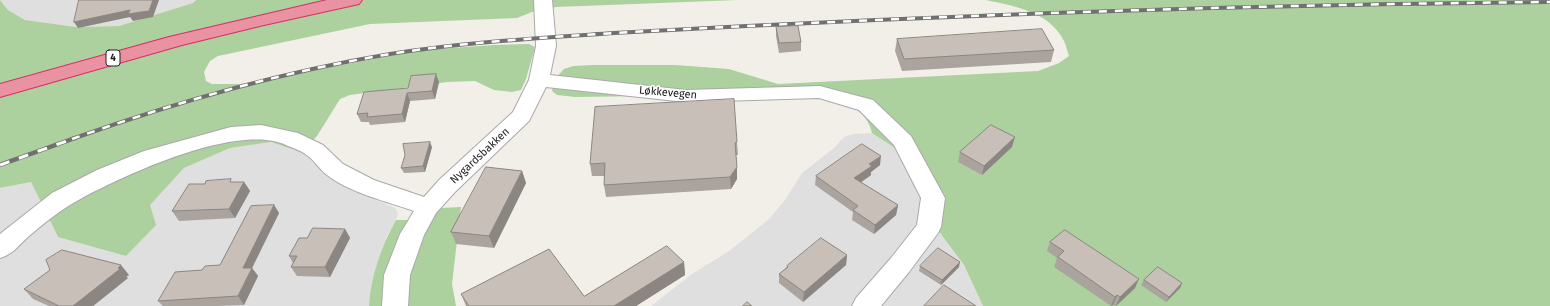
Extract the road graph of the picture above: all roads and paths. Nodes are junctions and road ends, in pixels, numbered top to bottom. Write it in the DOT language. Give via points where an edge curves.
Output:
graph roads {
  1 [pos="353,0"];
  2 [pos="542,0"];
  3 [pos="539,80"];
  4 [pos="0,91"];
  5 [pos="428,207"];
  6 [pos="0,249"];
  7 [pos="395,306"];
  8 [pos="864,306"];
  1 -- 4 [label="highway, 4" via="180,40"];
  2 -- 3 [label="street, Nygardsbakken" via="546,46"];
  3 -- 5 [label="street, Nygardsbakken" via="522,116"];
  3 -- 8 [label="street, Løkkevegen" via="686,96 820,92 866,105 903,141 933,198 929,227"];
  5 -- 6 [label="street" via="366,186 335,170 315,150 290,138 261,132 231,134 152,156 106,176 60,199"];
  5 -- 7 [label="street, Nygardsbakken" via="405,250 397,275"];
}
